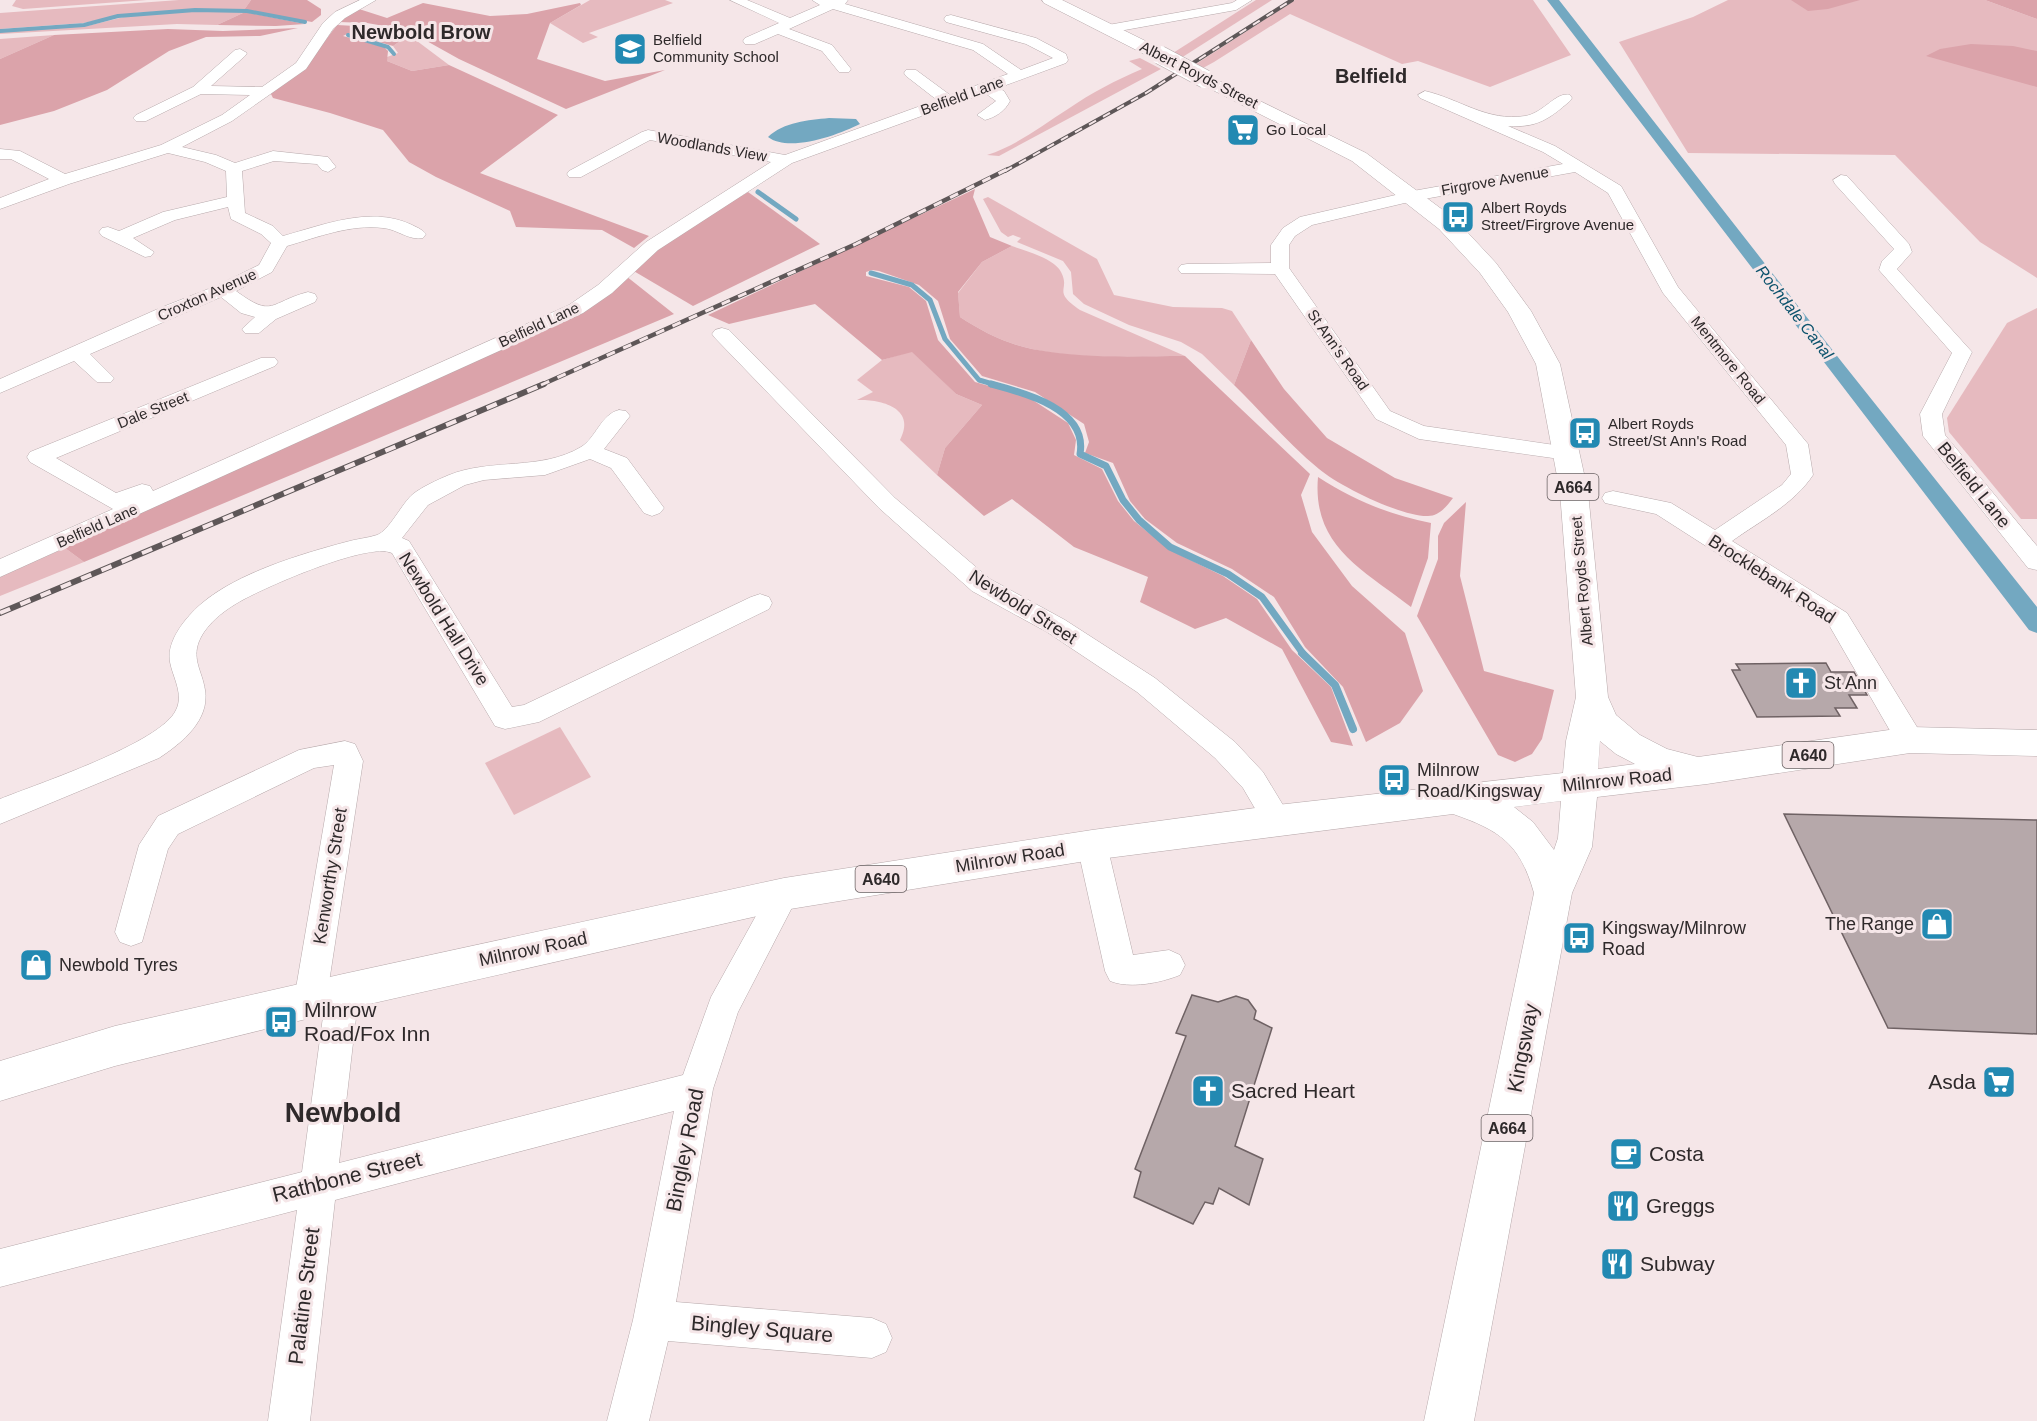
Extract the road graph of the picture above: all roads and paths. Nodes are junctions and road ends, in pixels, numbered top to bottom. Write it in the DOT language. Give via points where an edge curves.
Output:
graph roads {
  1 [pos="370,0"];
  2 [pos="736,0"];
  3 [pos="818,0"];
  4 [pos="1050,0"];
  5 [pos="1246,0"];
  6 [pos="839,2"];
  7 [pos="964,6"];
  8 [pos="951,19"];
  9 [pos="784,26"];
  10 [pos="1108,29"];
  11 [pos="996,31"];
  12 [pos="928,32"];
  13 [pos="750,41"];
  14 [pos="965,43"];
  15 [pos="240,53"];
  16 [pos="844,69"];
  17 [pos="911,73"];
  18 [pos="1018,75"];
  19 [pos="988,88"];
  20 [pos="198,90"];
  21 [pos="267,91"];
  22 [pos="1425,95"];
  23 [pos="1564,98"];
  24 [pos="948,101"];
  25 [pos="1466,114"];
  26 [pos="985,115"];
  27 [pos="141,118"];
  28 [pos="1533,118"];
  29 [pos="1531,141"];
  30 [pos="167,148"];
  31 [pos="0,154"];
  32 [pos="786,160"];
  33 [pos="328,167"];
  34 [pos="1576,167"];
  35 [pos="234,168"];
  36 [pos="575,174"];
  37 [pos="63,180"];
  38 [pos="1841,180"];
  39 [pos="1413,196"];
  40 [pos="235,200"];
  41 [pos="0,204"];
  42 [pos="102,229"];
  43 [pos="417,234"];
  44 [pos="118,238"];
  45 [pos="280,242"];
  46 [pos="145,252"];
  47 [pos="1280,268"];
  48 [pos="1187,269"];
  49 [pos="224,290"];
  50 [pos="308,298"];
  51 [pos="269,315"];
  52 [pos="252,329"];
  53 [pos="722,334"];
  54 [pos="77,353"];
  55 [pos="268,362"];
  56 [pos="104,378"];
  57 [pos="0,387"];
  58 [pos="619,416"];
  59 [pos="287,440"];
  60 [pos="590,451"];
  61 [pos="1567,453"];
  62 [pos="1613,498"];
  63 [pos="652,508"];
  64 [pos="386,542"];
  65 [pos="1716,542"];
  66 [pos="2037,562"];
  67 [pos="0,569"];
  68 [pos="760,603"];
  69 [pos="1592,697"];
  70 [pos="1910,740"];
  71 [pos="2037,743"];
  72 [pos="1707,770"];
  73 [pos="1580,783"];
  74 [pos="1444,800"];
  75 [pos="0,812"];
  76 [pos="1277,820"];
  77 [pos="1092,845"];
  78 [pos="1553,893"];
  79 [pos="784,894"];
  80 [pos="131,932"];
  81 [pos="1169,965"];
  82 [pos="326,996"];
  83 [pos="0,1081"];
  84 [pos="696,1089"];
  85 [pos="317,1185"];
  86 [pos="0,1268"];
  87 [pos="653,1320"];
  88 [pos="872,1338"];
  89 [pos="289,1421"];
  90 [pos="628,1421"];
  91 [pos="1449,1421"];
  1 -- 21 [label="street" via="340,15 300,66"];
  2 -- 9 [label="street"];
  3 -- 6 [label="street"];
  4 -- 10 [label="main road, Albert Royds Street / A664"];
  5 -- 10 [label="street" via="1236,6"];
  6 -- 9 [label="street"];
  6 -- 12 [label="street"];
  7 -- 8 [label="street" via="964,13"];
  8 -- 11 [label="street"];
  8 -- 12 [label="street"];
  9 -- 13 [label="street"];
  9 -- 16 [label="street" via="827,48"];
  10 -- 39 [label="main road, Albert Royds Street / A664, bridge" via="1359,157"];
  11 -- 14 [label="street"];
  11 -- 18 [label="street, Belfield Lane" via="1030,41 1061,57"];
  12 -- 14 [label="street"];
  14 -- 18 [label="street" via="978,47"];
  15 -- 20 [label="street"];
  17 -- 24 [label="street"];
  18 -- 19 [label="street, Belfield Lane"];
  19 -- 24 [label="street, Belfield Lane"];
  19 -- 26 [label="street" via="1003,100 1000,107"];
  20 -- 21 [label="street"];
  20 -- 27 [label="street"];
  21 -- 30 [label="street" via="227,118"];
  22 -- 25 [label="street"];
  23 -- 28 [label="street" via="1545,116"];
  24 -- 32 [label="street, Belfield Lane"];
  25 -- 28 [label="street" via="1492,120"];
  25 -- 29 [label="street, Mentmore Road"];
  28 -- 29 [label="street"];
  29 -- 34 [label="street, Mentmore Road"];
  30 -- 35 [label="street"];
  30 -- 37 [label="street"];
  31 -- 37 [label="street" via="14,154"];
  32 -- 36 [label="street, Woodlands View" via="648,135"];
  32 -- 59 [label="street, Belfield Lane" via="652,246 605,290 576,309"];
  33 -- 35 [label="street" via="322,160 273,156"];
  34 -- 39 [label="street, Firgrove Avenue"];
  34 -- 65 [label="street, Mentmore Road" via="1615,190 1670,289 1797,444 1802,475 1791,490"];
  35 -- 40 [label="street"];
  37 -- 41 [label="street"];
  38 -- 66 [label="street, Belfield Lane" via="1903,248 1888,270 1962,352 1931,414 1934,436"];
  39 -- 47 [label="street" via="1306,220 1289,232 1280,245"];
  39 -- 61 [label="main road, Albert Royds Street / A664" via="1469,245 1519,311 1548,364"];
  40 -- 44 [label="street" via="169,216"];
  40 -- 45 [label="street" via="237,215 267,230"];
  42 -- 44 [label="street"];
  43 -- 45 [label="street" via="403,225 365,221"];
  44 -- 46 [label="street"];
  45 -- 49 [label="street, Croxton Avenue" via="266,268"];
  47 -- 48 [label="street"];
  47 -- 61 [label="street, St Ann's Road" via="1383,415 1419,432"];
  49 -- 51 [label="street" via="248,309"];
  49 -- 54 [label="street, Croxton Avenue"];
  50 -- 51 [label="street"];
  51 -- 52 [label="street"];
  53 -- 76 [label="street, Newbold Street" via="895,511 981,585 1056,626 1146,685 1225,750 1253,780"];
  54 -- 56 [label="street"];
  54 -- 57 [label="street, Croxton Avenue"];
  55 -- 59 [label="street, Dale Street" via="38,457 115,502 239,450"];
  58 -- 60 [label="street"];
  59 -- 67 [label="street, Belfield Lane"];
  60 -- 63 [label="street" via="619,463"];
  60 -- 64 [label="street" via="545,468 484,473 457,480 420,500"];
  61 -- 69 [label="main road, Albert Royds Street / A664"];
  62 -- 65 [label="street, Brocklebank Road" via="1663,508"];
  64 -- 68 [label="street, Newbold Hall Drive" via="401,547 505,719 529,715"];
  64 -- 75 [label="street, Newbold Hall Drive" via="351,548 226,597 198,623 183,649 181,661 192,692 190,710 181,726 150,750"];
  65 -- 70 [label="street, Brocklebank Road" via="1838,619"];
  69 -- 72 [label="main road, A664" via="1603,722 1637,751 1669,763"];
  69 -- 73 [label="main road, Albert Royds Street / A664"];
  70 -- 71 [label="main road, Milnrow Road / A640"];
  70 -- 72 [label="main road, Milnrow Road / A640"];
  72 -- 73 [label="main road, Milnrow Road / A640"];
  73 -- 74 [label="main road, Milnrow Road / A640"];
  73 -- 78 [label="main road, Kingsway / A664" via="1574,847"];
  74 -- 76 [label="main road, Milnrow Road / A640"];
  74 -- 78 [label="main road" via="1481,806 1514,825 1536,849"];
  76 -- 77 [label="main road, Milnrow Road / A640"];
  77 -- 79 [label="main road, Milnrow Road / A640"];
  77 -- 81 [label="street" via="1120,971"];
  78 -- 91 [label="main road, Kingsway / A664"];
  79 -- 82 [label="main road, Milnrow Road / A640"];
  79 -- 84 [label="street, Bingley Road" via="723,1008"];
  80 -- 82 [label="street, Kenworthy Street" via="154,845 168,825 309,758 345,752 349,761"];
  82 -- 83 [label="main road, Milnrow Road / A640" via="115,1046"];
  82 -- 85 [label="street, Palatine Street"];
  84 -- 85 [label="street, Rathbone Street"];
  84 -- 87 [label="street, Bingley Road"];
  85 -- 86 [label="street, Rathbone Street"];
  85 -- 89 [label="street, Palatine Street"];
  87 -- 88 [label="street, Bingley Square"];
  87 -- 90 [label="street, Bingley Road"];
}
